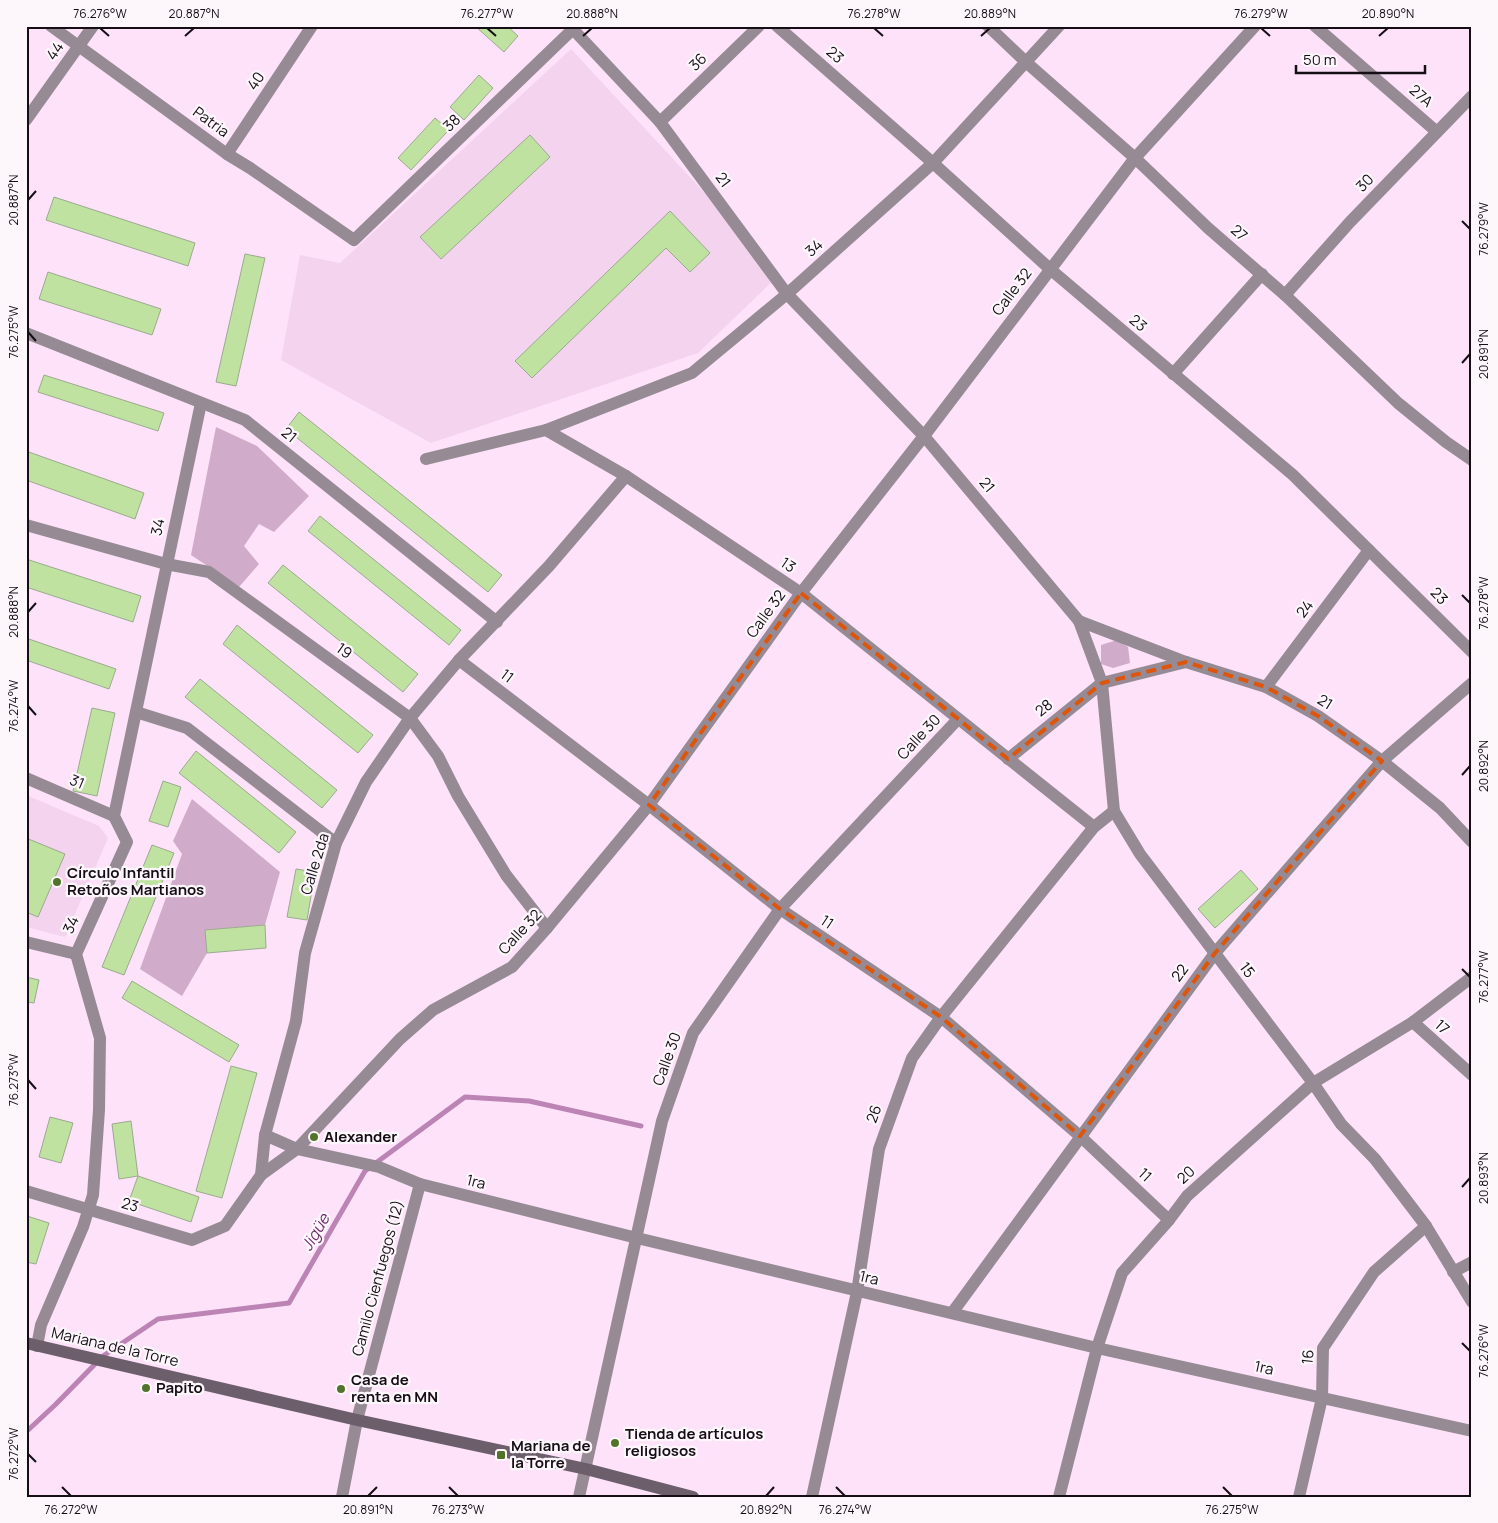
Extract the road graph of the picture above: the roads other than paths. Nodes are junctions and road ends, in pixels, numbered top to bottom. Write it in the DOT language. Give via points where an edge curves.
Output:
graph roads {
  1 [pos="51,26"];
  2 [pos="93,26"];
  3 [pos="312,26"];
  4 [pos="759,26"];
  5 [pos="777,26"];
  6 [pos="988,26"];
  7 [pos="1059,26"];
  8 [pos="1255,26"];
  9 [pos="1315,26"];
  10 [pos="571,28"];
  11 [pos="78,45"];
  12 [pos="1027,63"];
  13 [pos="1472,96"];
  14 [pos="26,120"];
  15 [pos="660,122"];
  16 [pos="1437,132"];
  17 [pos="227,154"];
  18 [pos="1135,158"];
  19 [pos="933,163"];
  20 [pos="354,240"];
  21 [pos="1050,269"];
  22 [pos="1262,274"];
  23 [pos="787,294"];
  24 [pos="1285,295"];
  25 [pos="26,333"];
  26 [pos="1173,374"];
  27 [pos="201,403"];
  28 [pos="546,430"];
  29 [pos="924,436"];
  30 [pos="426,459"];
  31 [pos="1472,460"];
  32 [pos="626,476"];
  33 [pos="26,525"];
  34 [pos="1369,550"];
  35 [pos="166,564"];
  36 [pos="801,593"];
  37 [pos="496,622"];
  38 [pos="1079,622"];
  39 [pos="1472,652"];
  40 [pos="459,660"];
  41 [pos="1186,662"];
  42 [pos="1102,683"];
  43 [pos="1472,683"];
  44 [pos="1266,687"];
  45 [pos="136,712"];
  46 [pos="410,718"];
  47 [pos="958,719"];
  48 [pos="1008,758"];
  49 [pos="1382,761"];
  50 [pos="26,778"];
  51 [pos="649,805"];
  52 [pos="1114,810"];
  53 [pos="114,816"];
  54 [pos="1094,827"];
  55 [pos="1472,842"];
  56 [pos="336,843"];
  57 [pos="780,909"];
  58 [pos="547,928"];
  59 [pos="26,942"];
  60 [pos="1215,953"];
  61 [pos="76,954"];
  62 [pos="1472,977"];
  63 [pos="941,1017"];
  64 [pos="1413,1022"];
  65 [pos="1472,1076"];
  66 [pos="1313,1083"];
  67 [pos="266,1135"];
  68 [pos="1080,1136"];
  69 [pos="297,1149"];
  70 [pos="261,1175"];
  71 [pos="420,1184"];
  72 [pos="26,1191"];
  73 [pos="88,1210"];
  74 [pos="1169,1220"];
  75 [pos="225,1226"];
  76 [pos="1426,1226"];
  77 [pos="637,1238"];
  78 [pos="1472,1262"];
  79 [pos="1454,1272"];
  80 [pos="857,1292"];
  81 [pos="1472,1302"];
  82 [pos="952,1313"];
  83 [pos="32,1344"];
  84 [pos="1097,1348"];
  85 [pos="1322,1398"];
  86 [pos="357,1420"];
  87 [pos="1472,1431"];
  88 [pos="586,1469"];
  89 [pos="342,1497"];
  90 [pos="579,1497"];
  91 [pos="693,1497"];
  92 [pos="812,1497"];
  93 [pos="1058,1497"];
  94 [pos="1299,1497"];
  1 -- 11 [label="street, Patria"];
  2 -- 11 [label="street, 44"];
  3 -- 17 [label="street, 40"];
  4 -- 15 [label="street, 36"];
  5 -- 19 [label="street, 23"];
  6 -- 12 [label="street, 27"];
  7 -- 12 [label="street, 34"];
  8 -- 18 [label="street, Calle 32"];
  9 -- 16 [label="street, 27A"];
  10 -- 15 [label="street, 21"];
  10 -- 20 [label="street, 38"];
  11 -- 14 [label="street, 44"];
  11 -- 17 [label="street, Patria"];
  12 -- 18 [label="street, 27"];
  12 -- 19 [label="street, 34"];
  13 -- 16 [label="street, 30"];
  15 -- 23 [label="street, 21"];
  16 -- 24 [label="street, 30"];
  17 -- 20 [label="street, Patria"];
  18 -- 21 [label="street, Calle 32"];
  18 -- 22 [label="street, 27"];
  19 -- 21 [label="street, 23"];
  19 -- 23 [label="street, 34"];
  21 -- 26 [label="street, 23"];
  21 -- 29 [label="street, Calle 32"];
  22 -- 24 [label="street, 27"];
  22 -- 26 [label="street"];
  23 -- 28 [label="street, 34" via="692,373"];
  23 -- 29 [label="street, 21"];
  24 -- 31 [label="street, 27" via="1398,403"];
  25 -- 27 [label="street, 21"];
  26 -- 34 [label="street, 23" via="1293,475"];
  27 -- 35 [label="street, 34"];
  27 -- 37 [label="street, 21" via="245,420"];
  28 -- 30 [label="street"];
  28 -- 32 [label="street, 13"];
  29 -- 36 [label="street, Calle 32"];
  29 -- 38 [label="street, 21"];
  32 -- 36 [label="street, 13"];
  32 -- 37 [label="street, Calle 2da"];
  33 -- 35 [label="street, 19"];
  34 -- 39 [label="street, 23"];
  34 -- 44 [label="street, 24"];
  35 -- 45 [label="street, 34"];
  35 -- 46 [label="street, 19" via="209,572"];
  36 -- 47 [label="street, 13"];
  36 -- 51 [label="street, Calle 32"];
  37 -- 40 [label="street, Calle 2da"];
  38 -- 41 [label="street, 21"];
  38 -- 42 [label="street, 15"];
  40 -- 46 [label="street, Calle 2da"];
  40 -- 51 [label="street, 11"];
  41 -- 42 [label="street"];
  41 -- 44 [label="street, 21"];
  42 -- 48 [label="street, 28"];
  42 -- 52 [label="street, 15"];
  43 -- 49 [label="street, 22"];
  44 -- 49 [label="street, 21" via="1318,716"];
  45 -- 53 [label="street, 34"];
  45 -- 56 [label="street" via="187,728"];
  46 -- 56 [label="street, Calle 2da" via="366,782"];
  46 -- 58 [label="street, 19" via="438,756 506,875"];
  47 -- 48 [label="street, 13"];
  47 -- 57 [label="street, Calle 30"];
  48 -- 54 [label="street, 13"];
  49 -- 55 [label="street, 21" via="1440,808"];
  49 -- 60 [label="street, 22"];
  50 -- 53 [label="street, 31"];
  51 -- 57 [label="street, 11"];
  51 -- 58 [label="street, Calle 32"];
  52 -- 54 [label="street, 26"];
  52 -- 60 [label="street, 15" via="1140,854"];
  53 -- 61 [label="street, 34" via="127,842"];
  54 -- 63 [label="street, 26"];
  56 -- 67 [label="street, Calle 2da" via="305,953 296,1021"];
  57 -- 63 [label="street, 11"];
  57 -- 77 [label="street, Calle 30" via="693,1033 662,1121"];
  58 -- 69 [label="street, Calle 32" via="512,967 433,1010 400,1039"];
  59 -- 61 [label="street"];
  60 -- 66 [label="street, 15"];
  60 -- 68 [label="street, 22"];
  61 -- 73 [label="street, 34" via="100,1038 100,1110 93,1195"];
  62 -- 64 [label="street, 20"];
  63 -- 68 [label="street, 11"];
  63 -- 80 [label="street, 26" via="912,1058 880,1149"];
  64 -- 65 [label="street, 17"];
  64 -- 66 [label="street, 20"];
  66 -- 74 [label="street, 20" via="1187,1196"];
  66 -- 76 [label="street, 15" via="1341,1124 1375,1159"];
  67 -- 69 [label="street, 1ra"];
  67 -- 70 [label="street, Calle 2da"];
  68 -- 74 [label="street, 11"];
  68 -- 82 [label="street, 22"];
  69 -- 70 [label="street, Calle 32"];
  69 -- 71 [label="street, 1ra" via="378,1167"];
  70 -- 75 [label="street, Calle 2da"];
  71 -- 77 [label="street, 1ra"];
  71 -- 86 [label="street, Camilo Cienfuegos (12)"];
  72 -- 73 [label="street, 23"];
  73 -- 75 [label="street, 23" via="192,1240"];
  73 -- 83 [label="street, 34"];
  74 -- 84 [label="street, 20" via="1122,1272"];
  76 -- 79 [label="street, 15"];
  76 -- 85 [label="street, 16" via="1374,1272 1323,1348"];
  77 -- 80 [label="street, 1ra"];
  77 -- 88 [label="street, Calle 30"];
  78 -- 79 [label="street"];
  79 -- 81 [label="street, 15"];
  80 -- 82 [label="street, 1ra"];
  80 -- 92 [label="street, 26"];
  82 -- 84 [label="street, 1ra"];
  83 -- 86 [label="street, Mariana de la Torre"];
  84 -- 85 [label="street, 1ra"];
  84 -- 93 [label="street, 20"];
  85 -- 87 [label="street, 1ra"];
  85 -- 94 [label="street, 16"];
  86 -- 88 [label="street, Mariana de la Torre"];
  86 -- 89 [label="street, Camilo Cienfuegos (12)"];
  88 -- 90 [label="street, Calle 30"];
  88 -- 91 [label="street, Mariana de la Torre"];
}
